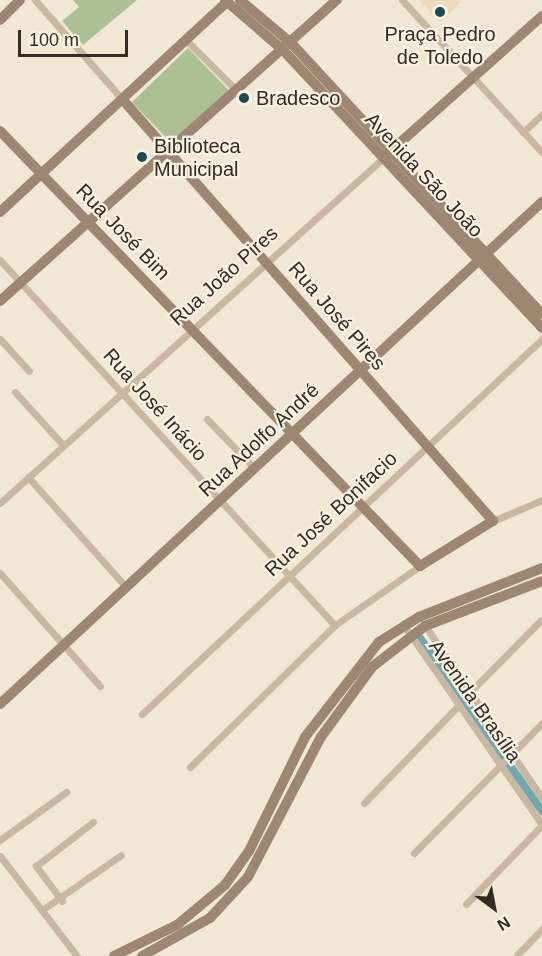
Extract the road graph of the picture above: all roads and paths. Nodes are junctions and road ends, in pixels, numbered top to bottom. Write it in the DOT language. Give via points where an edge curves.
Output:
graph roads {
  1 [pos="20,0"];
  2 [pos="35,0"];
  3 [pos="240,0"];
  4 [pos="337,0"];
  5 [pos="402,0"];
  6 [pos="226,1"];
  7 [pos="542,16"];
  8 [pos="0,20"];
  9 [pos="188,42"];
  10 [pos="287,46"];
  11 [pos="472,76"];
  12 [pos="237,91"];
  13 [pos="123,100"];
  14 [pos="542,114"];
  15 [pos="0,131"];
  16 [pos="523,132"];
  17 [pos="168,151"];
  18 [pos="542,152"];
  19 [pos="386,155"];
  20 [pos="42,174"];
  21 [pos="542,202"];
  22 [pos="0,212"];
  23 [pos="88,222"];
  24 [pos="482,257"];
  25 [pos="0,260"];
  26 [pos="266,262"];
  27 [pos="21,283"];
  28 [pos="0,301"];
  29 [pos="542,315"];
  30 [pos="542,328"];
  31 [pos="191,329"];
  32 [pos="0,339"];
  33 [pos="542,339"];
  34 [pos="360,370"];
  35 [pos="28,371"];
  36 [pos="15,392"];
  37 [pos="121,393"];
  38 [pos="207,419"];
  39 [pos="292,434"];
  40 [pos="63,445"];
  41 [pos="427,446"];
  42 [pos="255,469"];
  43 [pos="28,477"];
  44 [pos="542,500"];
  45 [pos="221,501"];
  46 [pos="0,503"];
  47 [pos="363,507"];
  48 [pos="493,521"];
  49 [pos="420,566"];
  50 [pos="542,568"];
  51 [pos="0,573"];
  52 [pos="289,576"];
  53 [pos="542,581"];
  54 [pos="126,587"];
  55 [pos="422,621"];
  56 [pos="540,621"];
  57 [pos="403,624"];
  58 [pos="334,625"];
  59 [pos="410,635"];
  60 [pos="63,645"];
  61 [pos="100,686"];
  62 [pos="468,694"];
  63 [pos="0,705"];
  64 [pos="457,706"];
  65 [pos="142,714"];
  66 [pos="542,723"];
  67 [pos="510,754"];
  68 [pos="501,764"];
  69 [pos="190,766"];
  70 [pos="66,792"];
  71 [pos="542,798"];
  72 [pos="364,802"];
  73 [pos="93,822"];
  74 [pos="542,825"];
  75 [pos="0,840"];
  76 [pos="414,853"];
  77 [pos="121,855"];
  78 [pos="0,856"];
  79 [pos="62,901"];
  80 [pos="466,904"];
  81 [pos="42,910"];
  82 [pos="542,929"];
  83 [pos="517,955"];
  84 [pos="76,956"];
  85 [pos="114,956"];
  86 [pos="142,956"];
  1 -- 8 [label="street"];
  2 -- 13 [label="street, Rua José Pires"];
  3 -- 10 [label="street, Avenida São João"];
  4 -- 10 [label="street"];
  5 -- 11 [label="street"];
  6 -- 9 [label="street"];
  6 -- 10 [label="street, Avenida São João"];
  7 -- 11 [label="street"];
  9 -- 12 [label="street"];
  9 -- 13 [label="street"];
  10 -- 12 [label="street"];
  10 -- 19 [label="street, Avenida São João"];
  11 -- 16 [label="street"];
  11 -- 19 [label="street, Rua João Pires"];
  12 -- 17 [label="street"];
  13 -- 17 [label="street, Rua José Pires"];
  13 -- 20 [label="street"];
  14 -- 16 [label="street"];
  15 -- 20 [label="street, Rua José Bim"];
  16 -- 18 [label="street"];
  17 -- 23 [label="street"];
  17 -- 26 [label="street, Rua José Pires"];
  19 -- 24 [label="street, Avenida São João"];
  19 -- 26 [label="street, Rua João Pires"];
  20 -- 22 [label="street"];
  20 -- 23 [label="street, Rua José Bim"];
  21 -- 24 [label="street, Rua Adolfo André"];
  23 -- 27 [label="street"];
  23 -- 31 [label="street, Rua José Bim"];
  24 -- 29 [label="street, Avenida São João"];
  24 -- 30 [label="street, Avenida São João"];
  24 -- 34 [label="street, Rua Adolfo André"];
  25 -- 27 [label="street, Rua José Inácio"];
  26 -- 31 [label="street, Rua João Pires"];
  26 -- 34 [label="street, Rua José Pires"];
  27 -- 28 [label="street"];
  27 -- 37 [label="street, Rua José Inácio"];
  31 -- 37 [label="street, Rua João Pires"];
  31 -- 39 [label="street, Rua José Bim"];
  32 -- 35 [label="street"];
  33 -- 41 [label="street, Rua José Bonifacio"];
  34 -- 39 [label="street, Rua Adolfo André"];
  34 -- 41 [label="street, Rua José Pires"];
  36 -- 40 [label="street"];
  37 -- 40 [label="street, Rua João Pires"];
  37 -- 45 [label="street, Rua José Inácio"];
  38 -- 42 [label="street"];
  39 -- 42 [label="street, Rua Adolfo André"];
  39 -- 47 [label="street, Rua José Bim"];
  40 -- 43 [label="street, Rua João Pires"];
  41 -- 47 [label="street, Rua José Bonifacio"];
  41 -- 48 [label="street, Rua José Pires"];
  42 -- 45 [label="street, Rua Adolfo André"];
  43 -- 46 [label="street, Rua João Pires"];
  43 -- 54 [label="street"];
  44 -- 48 [label="street"];
  45 -- 52 [label="street, Rua José Inácio"];
  45 -- 54 [label="street, Rua Adolfo André"];
  47 -- 49 [label="street, Rua José Bim"];
  47 -- 52 [label="street, Rua José Bonifacio"];
  48 -- 49 [label="street"];
  49 -- 58 [label="street"];
  50 -- 55 [label="street"];
  51 -- 60 [label="street"];
  52 -- 58 [label="street, Rua José Inácio"];
  52 -- 65 [label="street, Rua José Bonifacio"];
  53 -- 55 [label="street"];
  54 -- 60 [label="street, Rua Adolfo André"];
  55 -- 57 [label="street"];
  55 -- 59 [label="street"];
  55 -- 62 [label="street, Avenida Brasília"];
  56 -- 62 [label="street"];
  57 -- 59 [label="street, Avenida Brasília"];
  57 -- 85 [label="street" via="373,649 324,707 249,851 225,885 177,925"];
  58 -- 69 [label="street"];
  59 -- 64 [label="street, Avenida Brasília"];
  59 -- 86 [label="street" via="344,702 260,860 228,903 184,937"];
  60 -- 61 [label="street"];
  60 -- 63 [label="street, Rua Adolfo André"];
  62 -- 67 [label="street, Avenida Brasília"];
  64 -- 68 [label="street, Avenida Brasília"];
  64 -- 72 [label="street"];
  66 -- 67 [label="street"];
  67 -- 68 [label="street"];
  67 -- 71 [label="street, Avenida Brasília"];
  68 -- 74 [label="street, Avenida Brasília"];
  68 -- 76 [label="street"];
  70 -- 75 [label="street"];
  73 -- 79 [label="street" via="36,866"];
  74 -- 80 [label="street"];
  77 -- 79 [label="street"];
  78 -- 81 [label="street"];
  79 -- 81 [label="street"];
  81 -- 84 [label="street"];
  82 -- 83 [label="street"];
}
